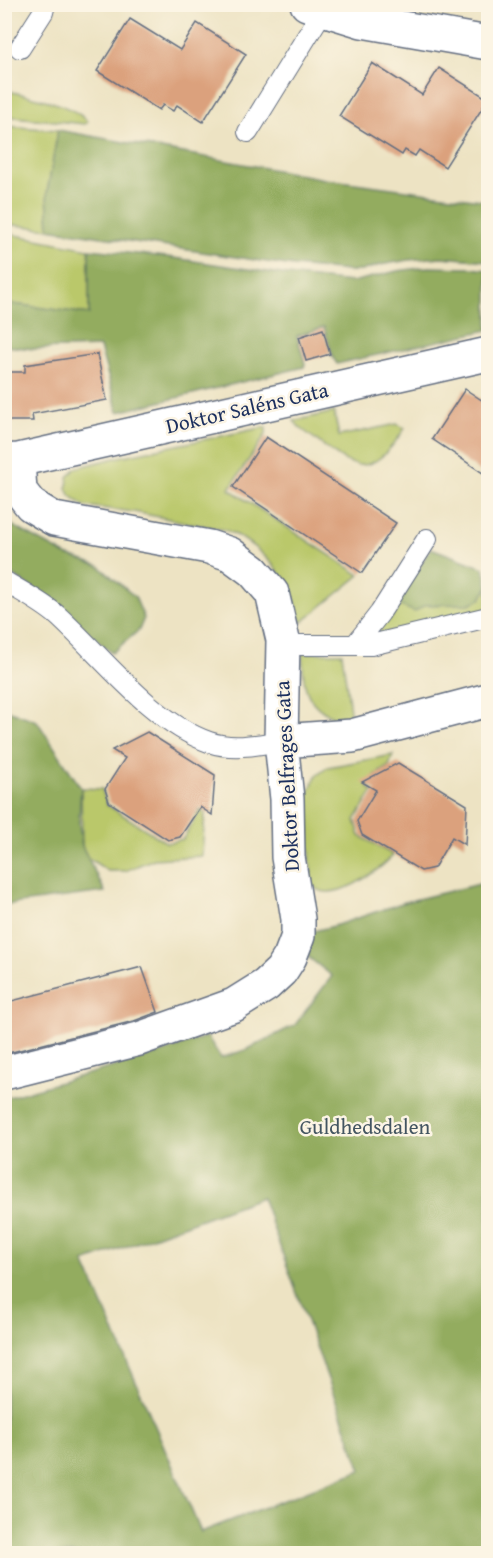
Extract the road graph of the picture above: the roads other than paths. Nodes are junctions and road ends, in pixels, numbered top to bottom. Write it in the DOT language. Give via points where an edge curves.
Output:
graph roads {
  1 [pos="45,4"];
  2 [pos="315,7"];
  3 [pos="489,43"];
  4 [pos="20,48"];
  5 [pos="248,132"];
  6 [pos="489,354"];
  7 [pos="11,460"];
  8 [pos="427,538"];
  9 [pos="4,580"];
  10 [pos="489,617"];
  11 [pos="282,645"];
  12 [pos="355,645"];
  13 [pos="489,700"];
  14 [pos="281,741"];
  15 [pos="4,1073"];
  1 -- 4 [label="lane" via="44,12"];
  2 -- 3 [label="street" via="362,21"];
  2 -- 5 [label="lane"];
  6 -- 7 [label="street, Doktor Saléns Gata"];
  7 -- 11 [label="street, Doktor Belfrages Gata" via="20,492 31,505 54,519 230,554 253,571 272,593"];
  8 -- 12 [label="lane"];
  9 -- 14 [label="lane" via="50,609 169,721 207,742 225,746"];
  10 -- 12 [label="lane" via="371,645"];
  11 -- 12 [label="lane"];
  11 -- 14 [label="street, Doktor Belfrages Gata"];
  13 -- 14 [label="street" via="352,736"];
  14 -- 15 [label="street, Doktor Belfrages Gata" via="288,857 298,919 298,936 282,971 234,1005 211,1014 139,1039"];
}
